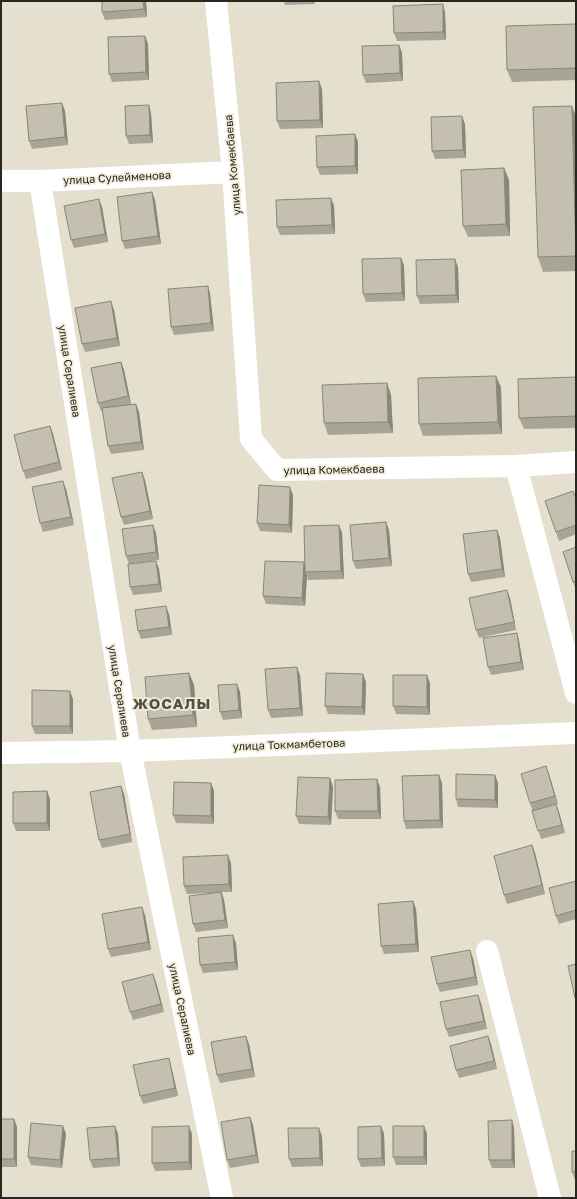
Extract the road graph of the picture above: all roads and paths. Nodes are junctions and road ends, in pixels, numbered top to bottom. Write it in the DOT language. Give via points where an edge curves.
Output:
graph roads {
  1 [pos="216,1"];
  2 [pos="233,172"];
  3 [pos="1,181"];
  4 [pos="40,181"];
  5 [pos="576,462"];
  6 [pos="516,466"];
  7 [pos="576,693"];
  8 [pos="576,733"];
  9 [pos="130,751"];
  10 [pos="1,753"];
  11 [pos="487,951"];
  12 [pos="222,1198"];
  13 [pos="550,1198"];
  1 -- 2 [label="street, улица Комекбаева"];
  2 -- 4 [label="street, улица Сулейменова"];
  2 -- 6 [label="street, улица Комекбаева" via="251,440 277,470"];
  3 -- 4 [label="street, улица Сулейменова"];
  4 -- 9 [label="street, улица Сералиева"];
  5 -- 6 [label="street"];
  6 -- 7 [label="street"];
  8 -- 9 [label="street, улица Токмамбетова"];
  9 -- 10 [label="street, улица Токмамбетова"];
  9 -- 12 [label="street, улица Сералиева"];
  11 -- 13 [label="street"];
}
